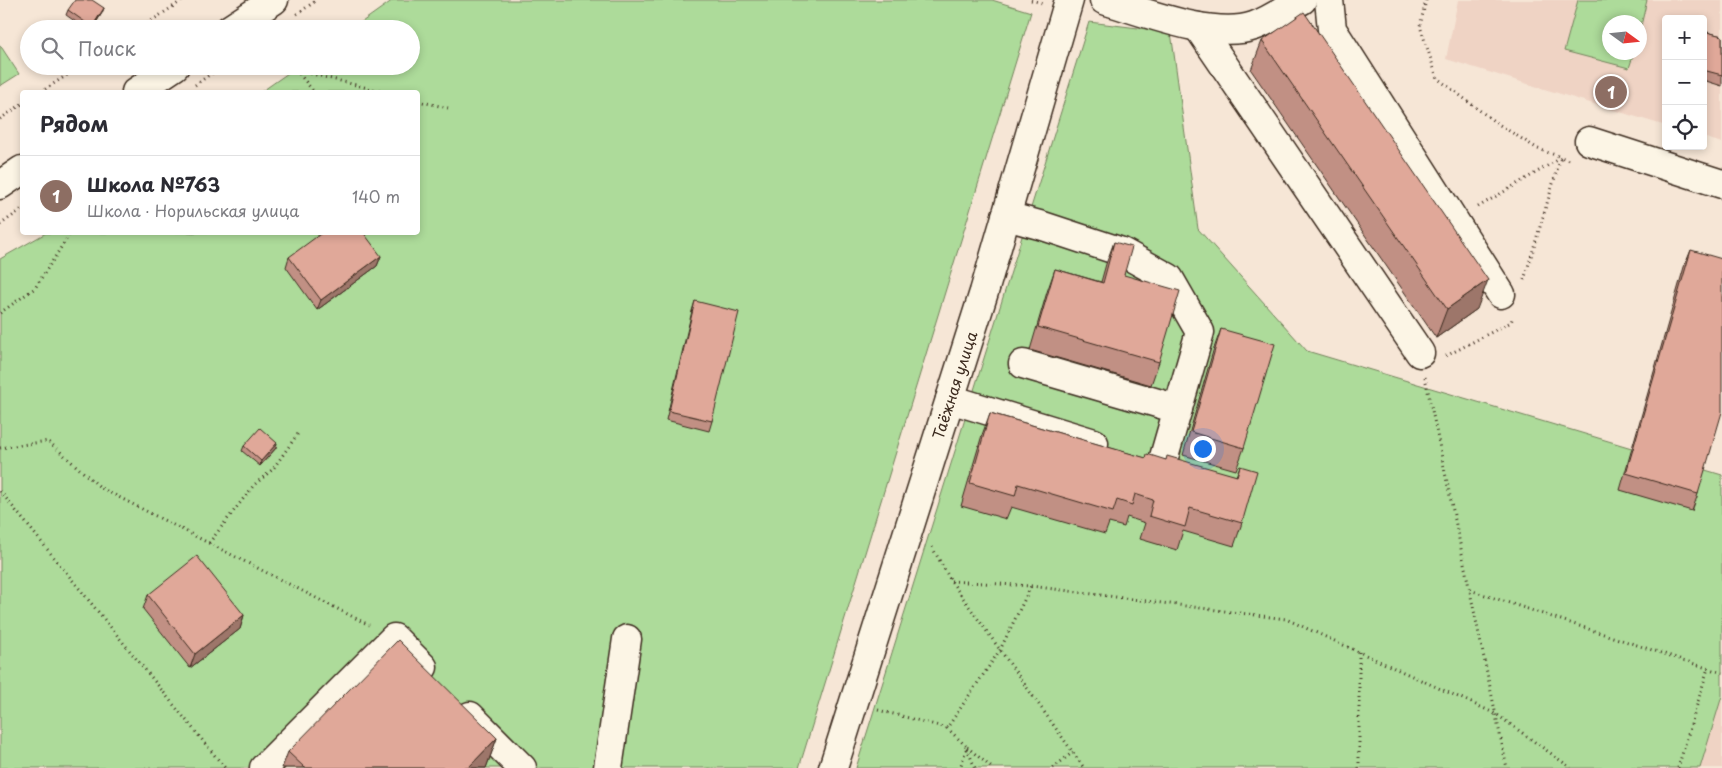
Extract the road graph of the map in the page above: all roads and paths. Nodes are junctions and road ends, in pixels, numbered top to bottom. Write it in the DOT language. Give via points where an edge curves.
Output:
graph roads {
  1 [pos="183,0"];
  2 [pos="274,0"];
  3 [pos="1069,0"];
  4 [pos="1104,0"];
  5 [pos="1302,0"];
  6 [pos="1329,0"];
  7 [pos="1426,0"];
  8 [pos="153,20"];
  9 [pos="244,20"];
  10 [pos="1198,27"];
  11 [pos="67,75"];
  12 [pos="161,75"];
  13 [pos="209,75"];
  14 [pos="300,75"];
  15 [pos="316,75"];
  16 [pos="192,87"];
  17 [pos="44,90"];
  18 [pos="139,90"];
  19 [pos="312,90"];
  20 [pos="376,90"];
  21 [pos="420,101"];
  22 [pos="20,105"];
  23 [pos="448,108"];
  24 [pos="0,119"];
  25 [pos="1584,152"];
  26 [pos="1561,158"];
  27 [pos="20,171"];
  28 [pos="1722,184"];
  29 [pos="0,185"];
  30 [pos="20,210"];
  31 [pos="1006,216"];
  32 [pos="1455,222"];
  33 [pos="0,225"];
  34 [pos="69,235"];
  35 [pos="1512,297"];
  36 [pos="0,313"];
  37 [pos="1422,361"];
  38 [pos="1023,364"];
  39 [pos="950,399"];
  40 [pos="1178,409"];
  41 [pos="299,432"];
  42 [pos="0,448"];
  43 [pos="1162,464"];
  44 [pos="1188,472"];
  45 [pos="0,491"];
  46 [pos="929,542"];
  47 [pos="209,543"];
  48 [pos="951,581"];
  49 [pos="1031,586"];
  50 [pos="1470,590"];
  51 [pos="394,638"];
  52 [pos="627,638"];
  53 [pos="1000,650"];
  54 [pos="1359,652"];
  55 [pos="1708,668"];
  56 [pos="1722,672"];
  57 [pos="873,708"];
  58 [pos="1496,714"];
  59 [pos="947,728"];
  60 [pos="967,747"];
  61 [pos="1073,752"];
  62 [pos="225,768"];
  63 [pos="264,768"];
  64 [pos="522,768"];
  65 [pos="608,768"];
  66 [pos="833,768"];
  67 [pos="960,768"];
  68 [pos="975,768"];
  69 [pos="992,768"];
  70 [pos="1053,768"];
  71 [pos="1084,768"];
  72 [pos="1360,768"];
  73 [pos="1507,768"];
  74 [pos="1571,768"];
  75 [pos="1678,768"];
  1 -- 8 [label="path"];
  2 -- 9 [label="street"];
  3 -- 31 [label="street, Таёжная улица"];
  4 -- 10 [label="street"];
  5 -- 10 [label="street" via="1254,26 1227,30"];
  6 -- 32 [label="street" via="1332,29"];
  7 -- 26 [label="path" via="1420,26 1437,78 1495,122 1538,149"];
  10 -- 37 [label="street"];
  11 -- 17 [label="path"];
  12 -- 18 [label="street"];
  13 -- 16 [label="path"];
  14 -- 19 [label="path"];
  15 -- 20 [label="path"];
  21 -- 23 [label="path"];
  22 -- 24 [label="path"];
  25 -- 26 [label="path"];
  25 -- 28 [label="street"];
  26 -- 32 [label="path"];
  26 -- 35 [label="path"];
  27 -- 29 [label="street"];
  30 -- 33 [label="path"];
  31 -- 39 [label="street, Таёжная улица"];
  31 -- 40 [label="street" via="1122,252 1169,278 1200,332"];
  32 -- 35 [label="street"];
  34 -- 36 [label="path" via="35,288"];
  35 -- 37 [label="path" via="1511,322"];
  37 -- 50 [label="path"];
  38 -- 40 [label="street"];
  39 -- 43 [label="street"];
  39 -- 66 [label="street, Таёжная улица"];
  40 -- 43 [label="street"];
  41 -- 47 [label="path" via="273,469 254,485"];
  42 -- 47 [label="path" via="48,441 101,488"];
  43 -- 44 [label="street"];
  45 -- 62 [label="path"];
  46 -- 48 [label="path"];
  47 -- 51 [label="path"];
  48 -- 49 [label="path"];
  48 -- 53 [label="path"];
  49 -- 53 [label="path"];
  49 -- 54 [label="path" via="1286,619"];
  50 -- 55 [label="path"];
  50 -- 58 [label="path"];
  51 -- 63 [label="street"];
  51 -- 64 [label="street"];
  52 -- 65 [label="street"];
  53 -- 59 [label="path"];
  53 -- 61 [label="path"];
  54 -- 58 [label="path"];
  54 -- 72 [label="path"];
  55 -- 56 [label="path"];
  55 -- 75 [label="path"];
  57 -- 59 [label="path"];
  58 -- 73 [label="path"];
  58 -- 74 [label="path"];
  59 -- 60 [label="path"];
  60 -- 67 [label="path"];
  60 -- 68 [label="path"];
  60 -- 69 [label="path"];
  61 -- 70 [label="path"];
  61 -- 71 [label="path"];
}
